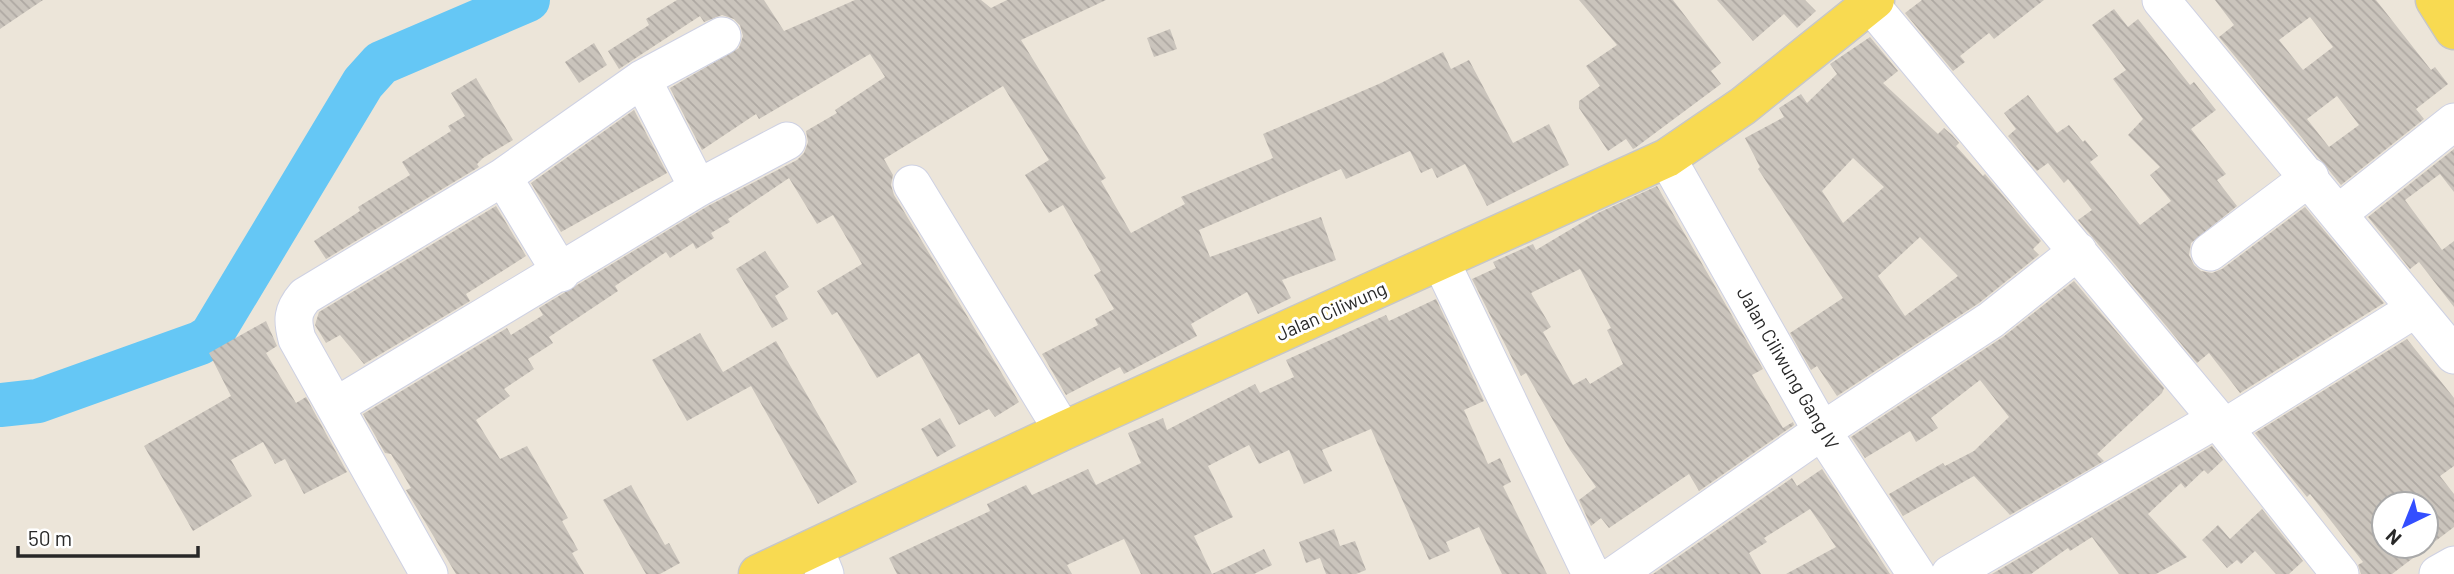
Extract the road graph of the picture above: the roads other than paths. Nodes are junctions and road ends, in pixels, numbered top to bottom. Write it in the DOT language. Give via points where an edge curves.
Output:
graph roads {
  1 [pos="2161,0"];
  2 [pos="2435,0"];
  3 [pos="1873,2"];
  4 [pos="2454,30"];
  5 [pos="722,36"];
  6 [pos="642,79"];
  7 [pos="2454,122"];
  8 [pos="787,141"];
  9 [pos="1667,158"];
  10 [pos="503,177"];
  11 [pos="2310,177"];
  12 [pos="912,184"];
  13 [pos="698,188"];
  14 [pos="2339,212"];
  15 [pos="2077,251"];
  16 [pos="2210,252"];
  17 [pos="1441,262"];
  18 [pos="561,273"];
  19 [pos="2416,309"];
  20 [pos="2454,355"];
  21 [pos="336,406"];
  22 [pos="2221,424"];
  23 [pos="1063,431"];
  24 [pos="1822,431"];
  25 [pos="820,562"];
  26 [pos="2454,565"];
  27 [pos="429,574"];
  28 [pos="758,574"];
  29 [pos="1591,574"];
  30 [pos="1616,574"];
  31 [pos="1916,574"];
  32 [pos="1950,574"];
  33 [pos="2340,574"];
  34 [pos="2438,574"];
  1 -- 11 [label="street"];
  2 -- 4 [label="main road"];
  3 -- 9 [label="main road, Jalan Ciliwung" via="1743,106"];
  3 -- 15 [label="street"];
  5 -- 6 [label="street"];
  6 -- 10 [label="street"];
  6 -- 13 [label="street"];
  7 -- 14 [label="street"];
  8 -- 13 [label="street"];
  9 -- 17 [label="main road, Jalan Ciliwung"];
  9 -- 24 [label="street, Jalan Ciliwung Gang IV"];
  10 -- 18 [label="street"];
  10 -- 21 [label="street" via="305,296 295,307 292,321 297,339"];
  11 -- 14 [label="street"];
  11 -- 16 [label="street"];
  12 -- 23 [label="street"];
  13 -- 18 [label="street"];
  14 -- 19 [label="street"];
  15 -- 22 [label="street"];
  15 -- 24 [label="street" via="1991,320"];
  17 -- 23 [label="main road, Jalan Ciliwung"];
  17 -- 29 [label="street"];
  18 -- 21 [label="street"];
  19 -- 20 [label="street"];
  19 -- 22 [label="street"];
  21 -- 27 [label="street"];
  22 -- 32 [label="street"];
  22 -- 33 [label="street"];
  23 -- 25 [label="main road, Jalan Ciliwung"];
  24 -- 30 [label="street"];
  24 -- 31 [label="street, Jalan Ciliwung Gang IV"];
  25 -- 28 [label="main road, Jalan Ciliwung"];
  26 -- 34 [label="street"];
}
